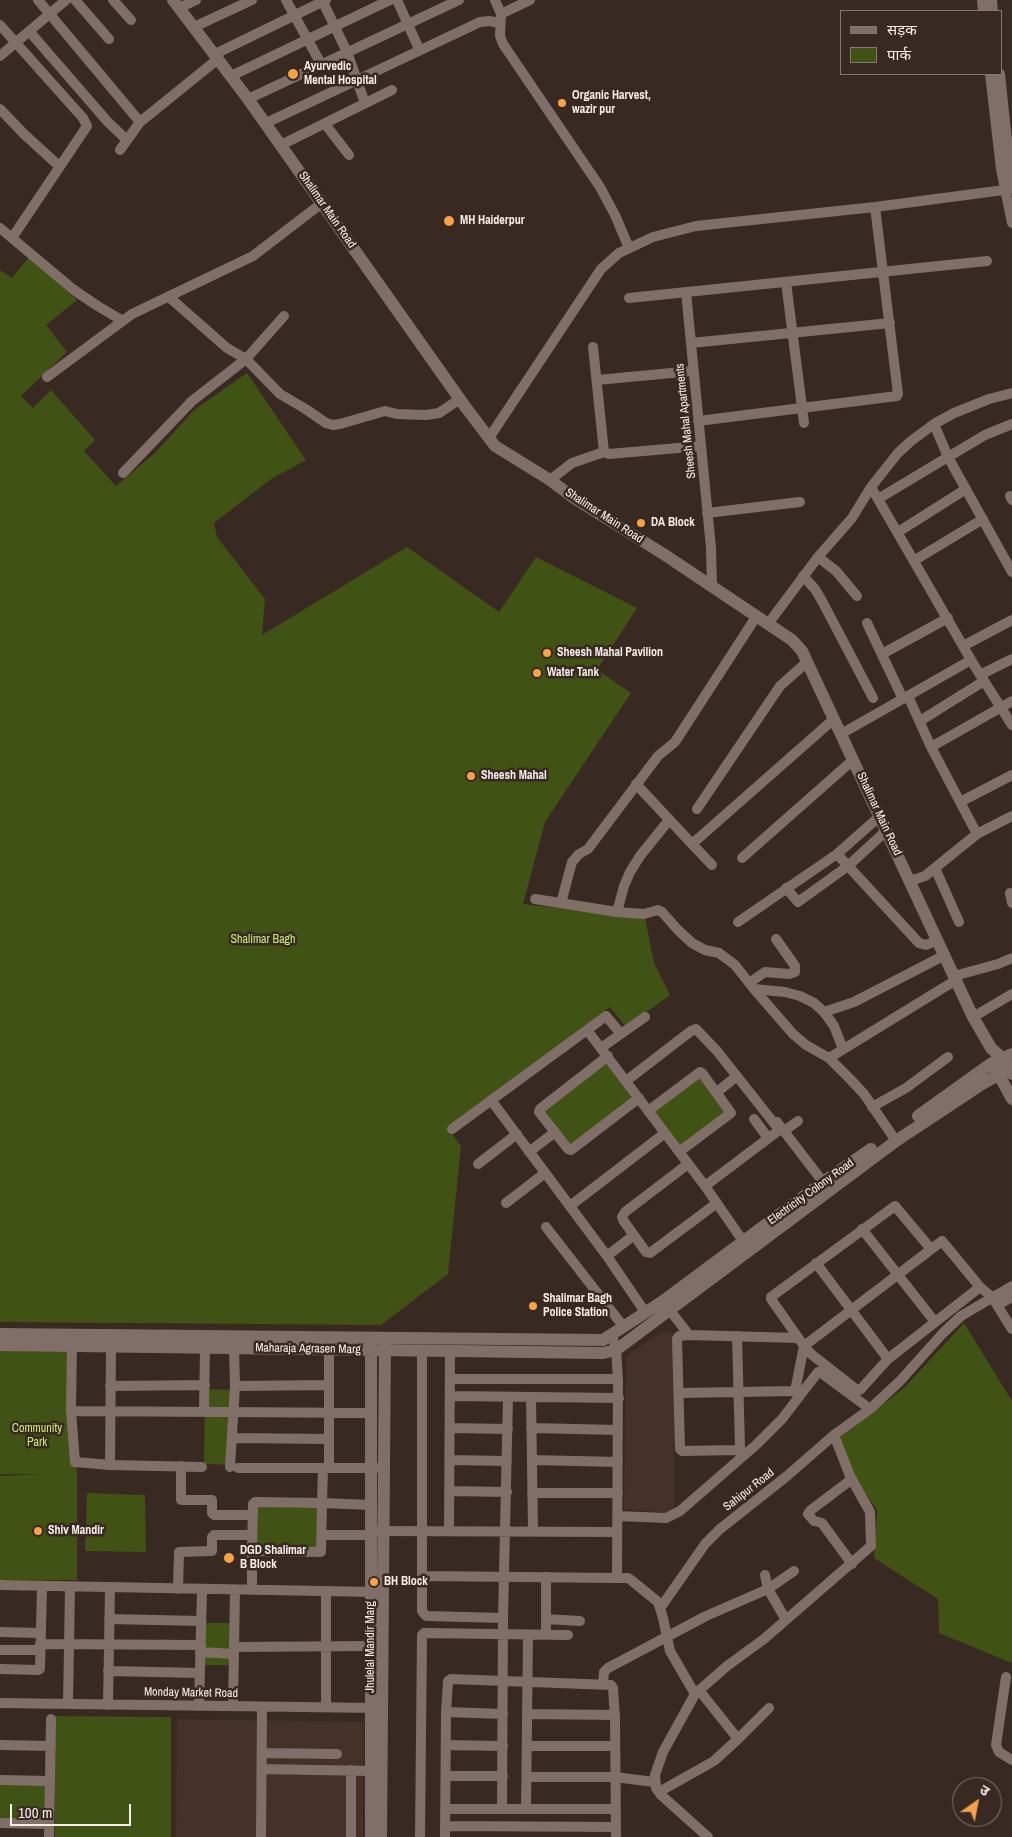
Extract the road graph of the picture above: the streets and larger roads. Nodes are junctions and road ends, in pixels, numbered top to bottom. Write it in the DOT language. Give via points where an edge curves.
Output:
graph roads {
  1 [pos="38,0"];
  2 [pos="66,0"];
  3 [pos="75,0"];
  4 [pos="113,0"];
  5 [pos="196,0"];
  6 [pos="252,0"];
  7 [pos="286,0"];
  8 [pos="390,0"];
  9 [pos="397,0"];
  10 [pos="458,0"];
  11 [pos="495,0"];
  12 [pos="530,0"];
  13 [pos="324,1"];
  14 [pos="176,4"];
  15 [pos="49,14"];
  16 [pos="293,16"];
  17 [pos="500,19"];
  18 [pos="130,20"];
  19 [pos="408,24"];
  20 [pos="0,25"];
  21 [pos="335,26"];
  22 [pos="194,27"];
  23 [pos="29,31"];
  24 [pos="109,39"];
  25 [pos="307,40"];
  26 [pos="16,42"];
  27 [pos="419,49"];
  28 [pos="347,52"];
  29 [pos="0,56"];
  30 [pos="216,56"];
  31 [pos="321,64"];
  32 [pos="990,75"];
  33 [pos="1000,75"];
  34 [pos="231,76"];
  35 [pos="356,80"];
  36 [pos="392,90"];
  37 [pos="248,99"];
  38 [pos="366,103"];
  39 [pos="0,109"];
  40 [pos="140,122"];
  41 [pos="266,123"];
  42 [pos="325,124"];
  43 [pos="127,140"];
  44 [pos="281,145"];
  45 [pos="120,150"];
  46 [pos="349,156"];
  47 [pos="59,166"];
  48 [pos="1009,189"];
  49 [pos="322,203"];
  50 [pos="876,207"];
  51 [pos="1012,224"];
  52 [pos="0,228"];
  53 [pos="12,238"];
  54 [pos="629,248"];
  55 [pos="987,262"];
  56 [pos="884,272"];
  57 [pos="786,282"];
  58 [pos="686,292"];
  59 [pos="169,297"];
  60 [pos="630,298"];
  61 [pos="284,316"];
  62 [pos="123,321"];
  63 [pos="890,323"];
  64 [pos="792,332"];
  65 [pos="691,343"];
  66 [pos="593,347"];
  67 [pos="246,359"];
  68 [pos="694,371"];
  69 [pos="47,377"];
  70 [pos="597,380"];
  71 [pos="1012,393"];
  72 [pos="460,399"];
  73 [pos="802,408"];
  74 [pos="698,421"];
  75 [pos="804,423"];
  76 [pos="934,424"];
  77 [pos="1012,424"];
  78 [pos="489,438"];
  79 [pos="701,446"];
  80 [pos="604,452"];
  81 [pos="948,457"];
  82 [pos="123,473"];
  83 [pos="550,480"];
  84 [pos="871,487"];
  85 [pos="966,489"];
  86 [pos="878,499"];
  87 [pos="800,502"];
  88 [pos="707,513"];
  89 [pos="982,519"];
  90 [pos="898,532"];
  91 [pos="818,557"];
  92 [pos="914,560"];
  93 [pos="1012,572"];
  94 [pos="803,576"];
  95 [pos="712,587"];
  96 [pos="857,596"];
  97 [pos="756,617"];
  98 [pos="948,618"];
  99 [pos="1012,620"];
  100 [pos="866,623"];
  101 [pos="768,624"];
  102 [pos="963,646"];
  103 [pos="882,654"];
  104 [pos="1012,659"];
  105 [pos="971,660"];
  106 [pos="807,662"];
  107 [pos="982,678"];
  108 [pos="906,697"];
  109 [pos="872,698"];
  110 [pos="1012,701"];
  111 [pos="1000,708"];
  112 [pos="834,719"];
  113 [pos="920,721"];
  114 [pos="1012,725"];
  115 [pos="841,734"];
  116 [pos="932,748"];
  117 [pos="853,760"];
  118 [pos="1012,775"];
  119 [pos="636,784"];
  120 [pos="960,802"];
  121 [pos="697,809"];
  122 [pos="880,816"];
  123 [pos="1012,816"];
  124 [pos="669,820"];
  125 [pos="887,830"];
  126 [pos="977,834"];
  127 [pos="692,844"];
  128 [pos="837,854"];
  129 [pos="742,858"];
  130 [pos="712,865"];
  131 [pos="848,866"];
  132 [pos="935,868"];
  133 [pos="910,881"];
  134 [pos="786,888"];
  135 [pos="535,900"];
  136 [pos="561,903"];
  137 [pos="617,912"];
  138 [pos="738,922"];
  139 [pos="959,922"];
  140 [pos="776,939"];
  141 [pos="938,940"];
  142 [pos="945,955"];
  143 [pos="1012,958"];
  144 [pos="955,978"];
  145 [pos="751,986"];
  146 [pos="1012,994"];
  147 [pos="824,1012"];
  148 [pos="645,1017"];
  149 [pos="973,1017"];
  150 [pos="587,1030"];
  151 [pos="706,1030"];
  152 [pos="621,1034"];
  153 [pos="844,1049"];
  154 [pos="605,1052"];
  155 [pos="948,1057"];
  156 [pos="829,1058"];
  157 [pos="1005,1065"];
  158 [pos="737,1076"];
  159 [pos="626,1081"];
  160 [pos="717,1092"];
  161 [pos="639,1098"];
  162 [pos="1012,1099"];
  163 [pos="491,1100"];
  164 [pos="872,1107"];
  165 [pos="648,1111"];
  166 [pos="754,1119"];
  167 [pos="798,1121"];
  168 [pos="452,1129"];
  169 [pos="784,1131"];
  170 [pos="555,1132"];
  171 [pos="665,1133"];
  172 [pos="516,1134"];
  173 [pos="768,1138"];
  174 [pos="894,1138"];
  175 [pos="530,1152"];
  176 [pos="680,1152"];
  177 [pos="478,1164"];
  178 [pos="688,1164"];
  179 [pos="545,1173"];
  180 [pos="823,1182"];
  181 [pos="705,1186"];
  182 [pos="506,1203"];
  183 [pos="717,1203"];
  184 [pos="570,1206"];
  185 [pos="546,1227"];
  186 [pos="862,1229"];
  187 [pos="634,1235"];
  188 [pos="743,1241"];
  189 [pos="931,1249"];
  190 [pos="607,1256"];
  191 [pos="816,1263"];
  192 [pos="898,1274"];
  193 [pos="1012,1286"];
  194 [pos="980,1287"];
  195 [pos="1012,1297"];
  196 [pos="995,1301"];
  197 [pos="666,1306"];
  198 [pos="851,1310"];
  199 [pos="645,1312"];
  200 [pos="935,1322"];
  201 [pos="623,1326"];
  202 [pos="1012,1329"];
  203 [pos="0,1334"];
  204 [pos="612,1335"];
  205 [pos="689,1336"];
  206 [pos="737,1336"];
  207 [pos="72,1340"];
  208 [pos="801,1342"];
  209 [pos="227,1344"];
  210 [pos="371,1344"];
  211 [pos="385,1344"];
  212 [pos="0,1345"];
  213 [pos="111,1346"];
  214 [pos="515,1346"];
  215 [pos="205,1348"];
  216 [pos="329,1349"];
  217 [pos="616,1350"];
  218 [pos="422,1351"];
  219 [pos="450,1351"];
  220 [pos="888,1359"];
  221 [pos="450,1379"];
  222 [pos="618,1379"];
  223 [pos="204,1385"];
  224 [pos="110,1386"];
  225 [pos="235,1386"];
  226 [pos="329,1386"];
  227 [pos="738,1392"];
  228 [pos="679,1393"];
  229 [pos="450,1396"];
  230 [pos="508,1397"];
  231 [pos="531,1397"];
  232 [pos="618,1398"];
  233 [pos="870,1409"];
  234 [pos="72,1411"];
  235 [pos="110,1411"];
  236 [pos="204,1411"];
  237 [pos="234,1412"];
  238 [pos="329,1413"];
  239 [pos="371,1413"];
  240 [pos="450,1428"];
  241 [pos="531,1428"];
  242 [pos="508,1429"];
  243 [pos="617,1430"];
  244 [pos="834,1435"];
  245 [pos="232,1438"];
  246 [pos="329,1439"];
  247 [pos="450,1460"];
  248 [pos="532,1460"];
  249 [pos="507,1461"];
  250 [pos="618,1462"];
  251 [pos="110,1465"];
  252 [pos="180,1466"];
  253 [pos="202,1467"];
  254 [pos="326,1468"];
  255 [pos="377,1468"];
  256 [pos="852,1479"];
  257 [pos="450,1491"];
  258 [pos="507,1492"];
  259 [pos="532,1493"];
  260 [pos="618,1493"];
  261 [pos="322,1503"];
  262 [pos="372,1505"];
  263 [pos="253,1515"];
  264 [pos="617,1516"];
  265 [pos="422,1531"];
  266 [pos="449,1531"];
  267 [pos="506,1531"];
  268 [pos="533,1531"];
  269 [pos="375,1532"];
  270 [pos="617,1532"];
  271 [pos="252,1535"];
  272 [pos="322,1535"];
  273 [pos="252,1551"];
  274 [pos="852,1564"];
  275 [pos="794,1571"];
  276 [pos="765,1575"];
  277 [pos="422,1576"];
  278 [pos="504,1577"];
  279 [pos="546,1577"];
  280 [pos="617,1578"];
  281 [pos="0,1585"];
  282 [pos="42,1587"];
  283 [pos="70,1588"];
  284 [pos="110,1588"];
  285 [pos="178,1589"];
  286 [pos="768,1589"];
  287 [pos="202,1590"];
  288 [pos="235,1590"];
  289 [pos="252,1590"];
  290 [pos="326,1591"];
  291 [pos="377,1592"];
  292 [pos="661,1607"];
  293 [pos="503,1618"];
  294 [pos="109,1619"];
  295 [pos="546,1619"];
  296 [pos="580,1620"];
  297 [pos="786,1620"];
  298 [pos="201,1621"];
  299 [pos="0,1632"];
  300 [pos="503,1634"];
  301 [pos="528,1635"];
  302 [pos="546,1635"];
  303 [pos="568,1635"];
  304 [pos="667,1638"];
  305 [pos="40,1642"];
  306 [pos="70,1644"];
  307 [pos="109,1644"];
  308 [pos="326,1646"];
  309 [pos="371,1646"];
  310 [pos="200,1648"];
  311 [pos="0,1650"];
  312 [pos="234,1651"];
  313 [pos="0,1669"];
  314 [pos="108,1671"];
  315 [pos="200,1673"];
  316 [pos="1006,1677"];
  317 [pos="503,1681"];
  318 [pos="527,1681"];
  319 [pos="604,1684"];
  320 [pos="697,1692"];
  321 [pos="0,1703"];
  322 [pos="68,1704"];
  323 [pos="108,1705"];
  324 [pos="198,1706"];
  325 [pos="233,1706"];
  326 [pos="262,1707"];
  327 [pos="326,1707"];
  328 [pos="376,1708"];
  329 [pos="769,1708"];
  330 [pos="446,1712"];
  331 [pos="503,1714"];
  332 [pos="527,1714"];
  333 [pos="615,1715"];
  334 [pos="51,1719"];
  335 [pos="738,1739"];
  336 [pos="0,1745"];
  337 [pos="446,1745"];
  338 [pos="51,1746"];
  339 [pos="503,1746"];
  340 [pos="527,1746"];
  341 [pos="615,1746"];
  342 [pos="262,1753"];
  343 [pos="337,1754"];
  344 [pos="1012,1760"];
  345 [pos="262,1769"];
  346 [pos="351,1770"];
  347 [pos="371,1771"];
  348 [pos="446,1776"];
  349 [pos="503,1776"];
  350 [pos="527,1777"];
  351 [pos="615,1777"];
  352 [pos="0,1780"];
  353 [pos="50,1781"];
  354 [pos="654,1782"];
  355 [pos="659,1792"];
  356 [pos="445,1809"];
  357 [pos="502,1809"];
  358 [pos="526,1809"];
  359 [pos="616,1810"];
  360 [pos="0,1823"];
  361 [pos="49,1824"];
  362 [pos="445,1826"];
  363 [pos="616,1832"];
  364 [pos="49,1837"];
  365 [pos="261,1837"];
  366 [pos="350,1837"];
  367 [pos="371,1837"];
  368 [pos="381,1837"];
  369 [pos="420,1837"];
  370 [pos="445,1837"];
  371 [pos="708,1837"];
  1 -- 15 [label="street"];
  2 -- 15 [label="street"];
  3 -- 24 [label="street"];
  4 -- 18 [label="street"];
  5 -- 14 [label="street"];
  6 -- 22 [label="street"];
  7 -- 16 [label="street"];
  8 -- 21 [label="street"];
  9 -- 19 [label="street"];
  10 -- 19 [label="street"];
  11 -- 17 [label="street"];
  12 -- 17 [label="street"];
  13 -- 16 [label="street"];
  13 -- 21 [label="street"];
  14 -- 22 [label="street, Shalimar Main Road"];
  15 -- 23 [label="street"];
  15 -- 40 [label="street"];
  16 -- 25 [label="street"];
  16 -- 30 [label="street"];
  17 -- 27 [label="street" via="480,22"];
  17 -- 54 [label="street" via="503,44 600,187"];
  19 -- 27 [label="street"];
  19 -- 28 [label="street"];
  20 -- 26 [label="street"];
  21 -- 25 [label="street"];
  21 -- 28 [label="street"];
  22 -- 30 [label="street, Shalimar Main Road"];
  23 -- 26 [label="street"];
  23 -- 43 [label="street"];
  25 -- 31 [label="street"];
  25 -- 34 [label="street"];
  26 -- 29 [label="street"];
  26 -- 47 [label="street" via="86,122 84,131"];
  27 -- 35 [label="street"];
  28 -- 31 [label="street"];
  28 -- 35 [label="street"];
  30 -- 34 [label="street, Shalimar Main Road"];
  30 -- 40 [label="street"];
  31 -- 37 [label="street"];
  32 -- 48 [label="street"];
  33 -- 48 [label="street"];
  34 -- 37 [label="street, Shalimar Main Road"];
  35 -- 38 [label="street"];
  35 -- 41 [label="street"];
  36 -- 38 [label="street"];
  37 -- 41 [label="street, Shalimar Main Road"];
  38 -- 42 [label="street"];
  39 -- 47 [label="street"];
  40 -- 43 [label="street"];
  41 -- 44 [label="street, Shalimar Main Road"];
  42 -- 44 [label="street"];
  42 -- 46 [label="street"];
  43 -- 45 [label="street"];
  44 -- 49 [label="street, Shalimar Main Road"];
  47 -- 53 [label="street"];
  48 -- 50 [label="street"];
  48 -- 51 [label="street"];
  49 -- 59 [label="street" via="253,256"];
  49 -- 72 [label="street, Shalimar Main Road"];
  50 -- 54 [label="street" via="696,226 653,237"];
  50 -- 56 [label="street"];
  52 -- 53 [label="street"];
  53 -- 62 [label="street" via="74,290"];
  54 -- 78 [label="street" via="601,269"];
  55 -- 56 [label="street"];
  56 -- 57 [label="street"];
  56 -- 63 [label="street"];
  57 -- 58 [label="street"];
  57 -- 64 [label="street"];
  58 -- 60 [label="street"];
  58 -- 65 [label="street, Sheesh Mahal Apartments"];
  59 -- 62 [label="street"];
  59 -- 67 [label="street" via="227,348"];
  61 -- 67 [label="street"];
  62 -- 69 [label="street"];
  63 -- 64 [label="street"];
  63 -- 73 [label="street" via="897,396"];
  64 -- 65 [label="street"];
  64 -- 73 [label="street"];
  65 -- 68 [label="street, Sheesh Mahal Apartments"];
  66 -- 70 [label="street"];
  67 -- 72 [label="street" via="280,394 333,425 385,411 426,415 439,412"];
  67 -- 82 [label="street" via="192,401"];
  68 -- 70 [label="street"];
  68 -- 74 [label="street, Sheesh Mahal Apartments"];
  70 -- 80 [label="street"];
  71 -- 76 [label="street" via="973,405"];
  72 -- 78 [label="street, Shalimar Main Road"];
  73 -- 74 [label="street"];
  73 -- 75 [label="street"];
  74 -- 79 [label="street, Sheesh Mahal Apartments"];
  76 -- 81 [label="street"];
  76 -- 84 [label="street" via="910,441"];
  77 -- 81 [label="street" via="985,435"];
  78 -- 83 [label="street, Shalimar Main Road" via="495,446"];
  79 -- 80 [label="street"];
  79 -- 88 [label="street, Sheesh Mahal Apartments"];
  80 -- 83 [label="street" via="572,464"];
  81 -- 85 [label="street"];
  81 -- 86 [label="street"];
  83 -- 95 [label="street, Shalimar Main Road"];
  84 -- 86 [label="street"];
  84 -- 91 [label="street" via="852,518"];
  85 -- 89 [label="street"];
  85 -- 90 [label="street"];
  86 -- 90 [label="street"];
  87 -- 88 [label="street"];
  88 -- 95 [label="street, Sheesh Mahal Apartments"];
  89 -- 92 [label="street"];
  89 -- 93 [label="street"];
  90 -- 92 [label="street"];
  91 -- 94 [label="street"];
  91 -- 96 [label="street" via="836,571"];
  92 -- 98 [label="street"];
  94 -- 101 [label="street"];
  94 -- 109 [label="street" via="822,601"];
  95 -- 97 [label="street, Shalimar Main Road"];
  97 -- 101 [label="street, Shalimar Main Road"];
  97 -- 119 [label="street" via="676,742 658,756"];
  98 -- 102 [label="street"];
  98 -- 103 [label="street"];
  99 -- 102 [label="street"];
  100 -- 103 [label="street"];
  101 -- 106 [label="street, Shalimar Main Road" via="792,640"];
  102 -- 105 [label="street"];
  103 -- 108 [label="street"];
  104 -- 107 [label="street"];
  105 -- 107 [label="street"];
  105 -- 108 [label="street"];
  106 -- 112 [label="street, Shalimar Main Road"];
  106 -- 121 [label="street" via="775,694"];
  107 -- 111 [label="street"];
  107 -- 113 [label="street"];
  108 -- 113 [label="street"];
  108 -- 115 [label="street"];
  110 -- 111 [label="street"];
  111 -- 114 [label="street"];
  111 -- 116 [label="street"];
  112 -- 115 [label="street, Shalimar Main Road"];
  112 -- 127 [label="street"];
  113 -- 116 [label="street"];
  115 -- 117 [label="street, Shalimar Main Road"];
  116 -- 120 [label="street"];
  117 -- 122 [label="street, Shalimar Main Road"];
  117 -- 129 [label="street"];
  118 -- 120 [label="street"];
  119 -- 124 [label="street"];
  119 -- 136 [label="street" via="588,848 572,862"];
  120 -- 126 [label="street"];
  122 -- 125 [label="street, Shalimar Main Road"];
  122 -- 128 [label="street"];
  123 -- 126 [label="street"];
  124 -- 127 [label="street"];
  124 -- 137 [label="street" via="630,872"];
  125 -- 131 [label="street"];
  125 -- 133 [label="street, Shalimar Main Road"];
  126 -- 132 [label="street"];
  127 -- 130 [label="street"];
  128 -- 131 [label="street"];
  128 -- 134 [label="street"];
  131 -- 134 [label="street" via="798,902"];
  131 -- 141 [label="street" via="919,943 926,946"];
  132 -- 133 [label="street"];
  132 -- 139 [label="street"];
  133 -- 141 [label="street, Shalimar Main Road"];
  134 -- 138 [label="street"];
  135 -- 136 [label="street"];
  136 -- 137 [label="street"];
  137 -- 145 [label="street" via="662,912 692,943 728,958"];
  140 -- 145 [label="street" via="795,966 795,972 767,972"];
  141 -- 142 [label="street, Shalimar Main Road"];
  142 -- 144 [label="street, Shalimar Main Road"];
  142 -- 147 [label="street" via="854,1002"];
  143 -- 144 [label="street"];
  144 -- 149 [label="street, Shalimar Main Road"];
  144 -- 153 [label="street"];
  145 -- 147 [label="street" via="800,996"];
  145 -- 156 [label="street" via="793,1034"];
  146 -- 149 [label="street"];
  147 -- 153 [label="street"];
  148 -- 152 [label="street"];
  149 -- 157 [label="street, Shalimar Main Road"];
  150 -- 152 [label="street" via="607,1016"];
  150 -- 154 [label="street"];
  150 -- 163 [label="street"];
  151 -- 169 [label="street"];
  152 -- 154 [label="street"];
  153 -- 156 [label="street"];
  154 -- 159 [label="street"];
  154 -- 170 [label="street" via="539,1110"];
  155 -- 164 [label="street" via="906,1088"];
  156 -- 164 [label="street"];
  157 -- 162 [label="street, Shalimar Main Road"];
  157 -- 174 [label="street, Electricity Colony Road"];
  158 -- 159 [label="street" via="696,1029"];
  158 -- 160 [label="street"];
  158 -- 173 [label="street" via="778,1128"];
  159 -- 161 [label="street"];
  160 -- 165 [label="street" via="701,1072"];
  160 -- 176 [label="street" via="731,1114"];
  161 -- 165 [label="street"];
  161 -- 170 [label="street" via="571,1150"];
  163 -- 168 [label="street"];
  163 -- 172 [label="street"];
  164 -- 174 [label="street"];
  165 -- 171 [label="street"];
  166 -- 173 [label="street"];
  167 -- 169 [label="street"];
  169 -- 180 [label="street"];
  170 -- 175 [label="street"];
  171 -- 176 [label="street"];
  171 -- 184 [label="street"];
  172 -- 175 [label="street"];
  172 -- 177 [label="street"];
  173 -- 181 [label="street"];
  174 -- 180 [label="street, Electricity Colony Road"];
  174 -- 197 [label="street, Electricity Colony Road"];
  175 -- 179 [label="street"];
  176 -- 178 [label="street"];
  178 -- 181 [label="street"];
  178 -- 187 [label="street" via="623,1214 623,1220"];
  179 -- 182 [label="street"];
  179 -- 184 [label="street"];
  180 -- 188 [label="street, Electricity Colony Road"];
  181 -- 183 [label="street"];
  183 -- 187 [label="street" via="650,1253"];
  183 -- 188 [label="street"];
  184 -- 190 [label="street"];
  185 -- 201 [label="street"];
  186 -- 189 [label="street" via="896,1206"];
  186 -- 191 [label="street"];
  186 -- 192 [label="street"];
  187 -- 190 [label="street"];
  188 -- 197 [label="street, Electricity Colony Road"];
  189 -- 192 [label="street"];
  189 -- 194 [label="street" via="943,1241"];
  190 -- 199 [label="street"];
  191 -- 198 [label="street"];
  191 -- 208 [label="street" via="771,1298"];
  192 -- 198 [label="street"];
  192 -- 200 [label="street"];
  193 -- 196 [label="street"];
  194 -- 196 [label="street"];
  194 -- 200 [label="street"];
  195 -- 196 [label="street"];
  196 -- 202 [label="street"];
  196 -- 233 [label="street, Sahipur Road" via="961,1316"];
  197 -- 199 [label="street, Electricity Colony Road"];
  197 -- 205 [label="street"];
  197 -- 217 [label="street, Electricity Colony Road"];
  198 -- 208 [label="street"];
  198 -- 220 [label="street"];
  199 -- 201 [label="street, Electricity Colony Road"];
  200 -- 220 [label="street"];
  201 -- 204 [label="street, Electricity Colony Road"];
  203 -- 207 [label="street, Maharaja Agrasen Marg"];
  204 -- 214 [label="street, Maharaja Agrasen Marg" via="603,1340"];
  204 -- 217 [label="street"];
  205 -- 206 [label="street"];
  205 -- 228 [label="street" via="677,1339"];
  206 -- 208 [label="street"];
  206 -- 227 [label="street"];
  207 -- 209 [label="street, Maharaja Agrasen Marg"];
  207 -- 212 [label="street, Maharaja Agrasen Marg"];
  207 -- 213 [label="street, Maharaja Agrasen Marg"];
  207 -- 234 [label="street"];
  208 -- 220 [label="street" via="814,1358 856,1390 861,1389"];
  208 -- 227 [label="street" via="795,1391"];
  209 -- 210 [label="street, Maharaja Agrasen Marg"];
  209 -- 215 [label="street, Maharaja Agrasen Marg"];
  209 -- 216 [label="street, Maharaja Agrasen Marg"];
  209 -- 225 [label="street"];
  210 -- 211 [label="street, Maharaja Agrasen Marg"];
  210 -- 216 [label="street, Maharaja Agrasen Marg"];
  210 -- 239 [label="street, Jhulelal Mandir Marg"];
  211 -- 214 [label="street, Maharaja Agrasen Marg"];
  211 -- 218 [label="street, Maharaja Agrasen Marg"];
  211 -- 255 [label="street, Jhulelal Mandir Marg"];
  213 -- 215 [label="street, Maharaja Agrasen Marg"];
  213 -- 224 [label="street"];
  214 -- 217 [label="street, Maharaja Agrasen Marg" via="602,1353"];
  214 -- 219 [label="street, Maharaja Agrasen Marg"];
  215 -- 223 [label="street"];
  216 -- 226 [label="street"];
  217 -- 222 [label="street"];
  218 -- 219 [label="street, Maharaja Agrasen Marg"];
  218 -- 265 [label="street"];
  219 -- 221 [label="street"];
  221 -- 222 [label="street"];
  221 -- 229 [label="street"];
  222 -- 232 [label="street"];
  223 -- 224 [label="street"];
  223 -- 236 [label="street"];
  224 -- 235 [label="street"];
  225 -- 226 [label="street"];
  225 -- 237 [label="street"];
  226 -- 238 [label="street"];
  227 -- 228 [label="street"];
  227 -- 228 [label="street" via="740,1446 737,1450 681,1451"];
  229 -- 230 [label="street"];
  229 -- 240 [label="street"];
  230 -- 231 [label="street"];
  230 -- 242 [label="street"];
  231 -- 232 [label="street"];
  231 -- 241 [label="street"];
  232 -- 243 [label="street"];
  233 -- 244 [label="street, Sahipur Road"];
  233 -- 264 [label="street" via="818,1372 757,1444 680,1511 666,1518"];
  234 -- 235 [label="street"];
  234 -- 251 [label="street" via="74,1461"];
  235 -- 236 [label="street"];
  235 -- 251 [label="street"];
  236 -- 237 [label="street"];
  237 -- 238 [label="street"];
  237 -- 245 [label="street"];
  238 -- 239 [label="street"];
  238 -- 246 [label="street"];
  239 -- 255 [label="street, Jhulelal Mandir Marg"];
  240 -- 242 [label="street"];
  240 -- 247 [label="street"];
  241 -- 243 [label="street"];
  241 -- 248 [label="street"];
  242 -- 249 [label="street"];
  243 -- 250 [label="street"];
  244 -- 256 [label="street"];
  244 -- 292 [label="street, Sahipur Road" via="713,1535"];
  245 -- 246 [label="street"];
  245 -- 254 [label="street" via="234,1467"];
  246 -- 254 [label="street"];
  247 -- 249 [label="street"];
  247 -- 257 [label="street"];
  248 -- 250 [label="street"];
  248 -- 259 [label="street"];
  249 -- 258 [label="street"];
  250 -- 260 [label="street"];
  251 -- 252 [label="street"];
  252 -- 253 [label="street"];
  252 -- 263 [label="street" via="181,1500 212,1500 214,1515"];
  254 -- 255 [label="street"];
  254 -- 261 [label="street"];
  255 -- 262 [label="street, Jhulelal Mandir Marg"];
  255 -- 269 [label="street, Jhulelal Mandir Marg"];
  256 -- 274 [label="street" via="870,1512 872,1543"];
  256 -- 274 [label="street" via="808,1514 814,1521 822,1523"];
  257 -- 258 [label="street"];
  257 -- 266 [label="street"];
  258 -- 267 [label="street"];
  259 -- 260 [label="street"];
  259 -- 268 [label="street"];
  260 -- 264 [label="street"];
  261 -- 262 [label="street"];
  261 -- 263 [label="street" via="255,1502"];
  261 -- 272 [label="street"];
  262 -- 269 [label="street, Jhulelal Mandir Marg"];
  263 -- 271 [label="street"];
  264 -- 270 [label="street"];
  265 -- 266 [label="street"];
  265 -- 269 [label="street"];
  265 -- 277 [label="street"];
  266 -- 267 [label="street"];
  267 -- 268 [label="street"];
  267 -- 278 [label="street"];
  268 -- 270 [label="street"];
  269 -- 272 [label="street"];
  269 -- 291 [label="street, Jhulelal Mandir Marg"];
  270 -- 280 [label="street"];
  271 -- 273 [label="street"];
  271 -- 285 [label="street" via="214,1535 212,1552 179,1552"];
  272 -- 273 [label="street" via="320,1553"];
  273 -- 289 [label="street"];
  274 -- 297 [label="street"];
  275 -- 286 [label="street"];
  276 -- 286 [label="street"];
  277 -- 278 [label="street"];
  277 -- 293 [label="street" via="422,1611 425,1615"];
  278 -- 279 [label="street"];
  278 -- 293 [label="street"];
  279 -- 280 [label="street"];
  279 -- 295 [label="street"];
  280 -- 292 [label="street" via="628,1578"];
  281 -- 282 [label="street"];
  282 -- 283 [label="street"];
  282 -- 305 [label="street"];
  283 -- 284 [label="street"];
  283 -- 306 [label="street"];
  284 -- 285 [label="street"];
  284 -- 294 [label="street"];
  285 -- 287 [label="street"];
  286 -- 297 [label="street"];
  286 -- 304 [label="street" via="706,1616"];
  287 -- 288 [label="street"];
  287 -- 298 [label="street"];
  288 -- 289 [label="street"];
  288 -- 312 [label="street"];
  289 -- 290 [label="street"];
  290 -- 291 [label="street"];
  290 -- 308 [label="street"];
  291 -- 309 [label="street, Jhulelal Mandir Marg"];
  291 -- 328 [label="street, Jhulelal Mandir Marg"];
  292 -- 304 [label="street"];
  293 -- 300 [label="street"];
  294 -- 298 [label="street"];
  294 -- 307 [label="street"];
  295 -- 296 [label="street"];
  295 -- 302 [label="street"];
  297 -- 320 [label="street"];
  298 -- 310 [label="street"];
  299 -- 305 [label="street"];
  300 -- 301 [label="street"];
  300 -- 317 [label="street"];
  300 -- 369 [label="street" via="422,1635"];
  301 -- 302 [label="street"];
  301 -- 318 [label="street"];
  302 -- 303 [label="street"];
  304 -- 319 [label="street" via="606,1670"];
  304 -- 320 [label="street" via="670,1651"];
  305 -- 306 [label="street"];
  305 -- 311 [label="street"];
  305 -- 313 [label="street" via="39,1669"];
  306 -- 307 [label="street"];
  306 -- 322 [label="street"];
  307 -- 310 [label="street"];
  307 -- 314 [label="street"];
  308 -- 309 [label="street"];
  308 -- 312 [label="street"];
  308 -- 327 [label="street"];
  309 -- 328 [label="street, Jhulelal Mandir Marg"];
  310 -- 312 [label="street"];
  310 -- 315 [label="street"];
  312 -- 325 [label="street"];
  314 -- 315 [label="street"];
  314 -- 323 [label="street"];
  315 -- 324 [label="street"];
  316 -- 344 [label="street" via="996,1745 999,1752"];
  317 -- 318 [label="street"];
  317 -- 330 [label="street" via="450,1679"];
  317 -- 331 [label="street"];
  318 -- 319 [label="street"];
  318 -- 332 [label="street"];
  319 -- 333 [label="street" via="612,1688"];
  320 -- 335 [label="street"];
  320 -- 354 [label="street" via="662,1752"];
  321 -- 322 [label="street, Monday Market Road"];
  322 -- 323 [label="street, Monday Market Road"];
  323 -- 324 [label="street, Monday Market Road"];
  324 -- 325 [label="street, Monday Market Road"];
  325 -- 326 [label="street, Monday Market Road"];
  326 -- 327 [label="street, Monday Market Road"];
  326 -- 342 [label="street"];
  327 -- 328 [label="street, Monday Market Road"];
  328 -- 347 [label="street, Jhulelal Mandir Marg"];
  328 -- 368 [label="street, Jhulelal Mandir Marg"];
  329 -- 335 [label="street"];
  330 -- 331 [label="street"];
  330 -- 337 [label="street"];
  331 -- 339 [label="street"];
  332 -- 333 [label="street"];
  332 -- 340 [label="street"];
  333 -- 341 [label="street"];
  334 -- 338 [label="street"];
  335 -- 355 [label="street" via="714,1761"];
  336 -- 338 [label="street"];
  337 -- 339 [label="street"];
  337 -- 348 [label="street"];
  338 -- 353 [label="street"];
  339 -- 349 [label="street"];
  340 -- 341 [label="street"];
  340 -- 350 [label="street"];
  341 -- 351 [label="street"];
  342 -- 343 [label="street"];
  342 -- 345 [label="street"];
  345 -- 346 [label="street"];
  345 -- 365 [label="street"];
  346 -- 347 [label="street"];
  346 -- 366 [label="street"];
  347 -- 367 [label="street, Jhulelal Mandir Marg"];
  348 -- 349 [label="street"];
  348 -- 356 [label="street"];
  349 -- 357 [label="street"];
  350 -- 351 [label="street"];
  350 -- 358 [label="street"];
  351 -- 354 [label="street"];
  351 -- 359 [label="street"];
  352 -- 353 [label="street"];
  353 -- 361 [label="street"];
  354 -- 355 [label="street"];
  355 -- 371 [label="street"];
  356 -- 357 [label="street"];
  356 -- 362 [label="street"];
  357 -- 358 [label="street"];
  358 -- 359 [label="street"];
  359 -- 363 [label="street"];
  360 -- 361 [label="street"];
  361 -- 364 [label="street"];
  362 -- 363 [label="street"];
  362 -- 370 [label="street"];
}
